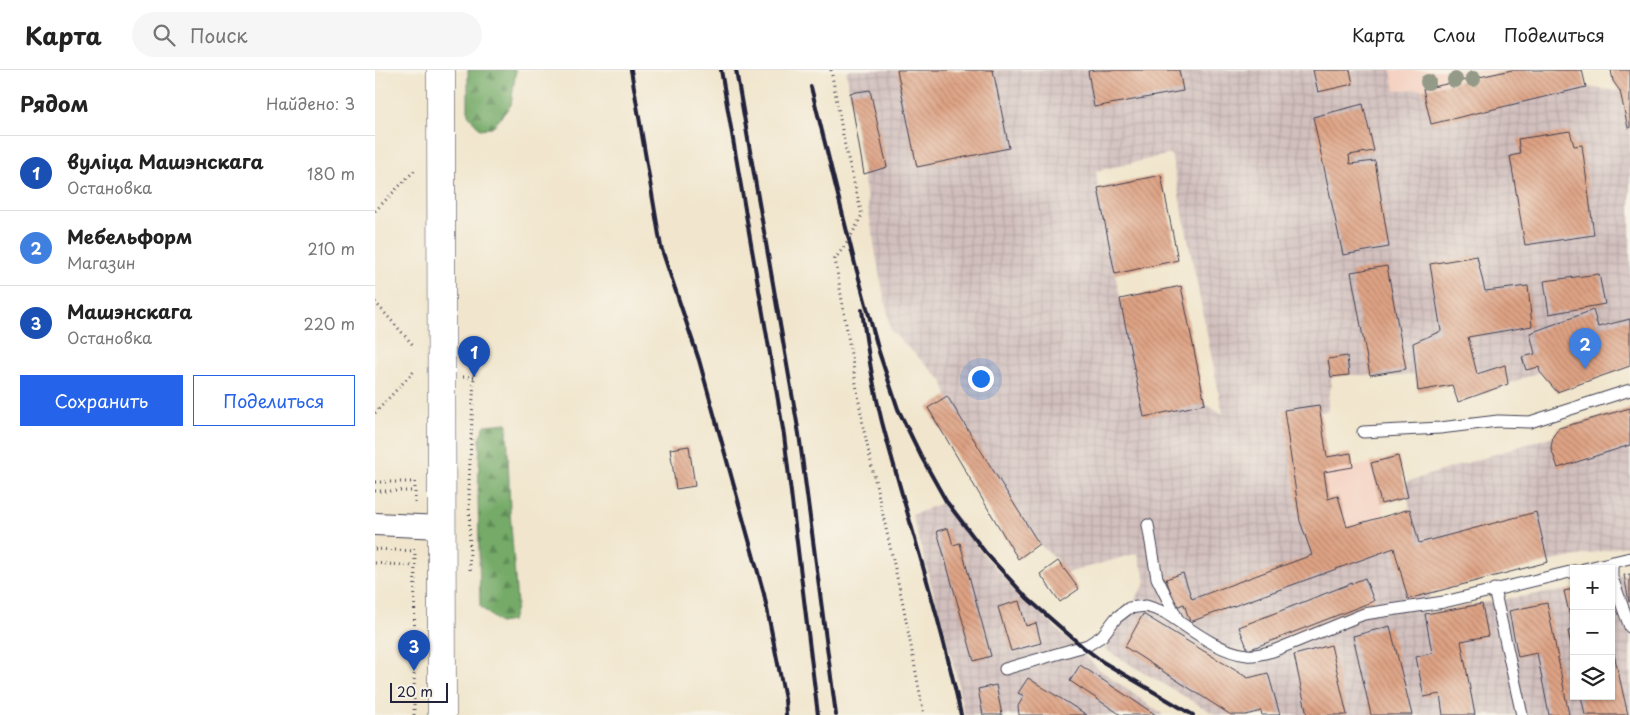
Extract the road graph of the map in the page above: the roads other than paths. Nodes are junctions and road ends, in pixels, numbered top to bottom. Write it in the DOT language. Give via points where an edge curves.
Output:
graph roads {
  1 [pos="441,70"];
  2 [pos="1630,390"];
  3 [pos="1363,432"];
  4 [pos="375,524"];
  5 [pos="1148,525"];
  6 [pos="441,527"];
  7 [pos="1630,558"];
  8 [pos="1612,562"];
  9 [pos="1600,565"];
  10 [pos="1570,572"];
  11 [pos="1494,589"];
  12 [pos="1178,621"];
  13 [pos="1630,627"];
  14 [pos="1005,669"];
  15 [pos="442,715"];
  16 [pos="1522,715"];
  1 -- 6 [label="main road"];
  2 -- 3 [label="lane" via="1530,422 1497,421"];
  4 -- 6 [label="street"];
  5 -- 12 [label="lane" via="1157,578"];
  6 -- 15 [label="main road"];
  7 -- 8 [label="lane"];
  8 -- 9 [label="lane"];
  8 -- 13 [label="lane" via="1612,578"];
  10 -- 11 [label="lane"];
  11 -- 12 [label="lane" via="1444,602 1364,614 1260,654 1248,655 1225,649"];
  11 -- 16 [label="lane"];
  12 -- 14 [label="lane" via="1154,608 1129,608 1088,646"];
}
